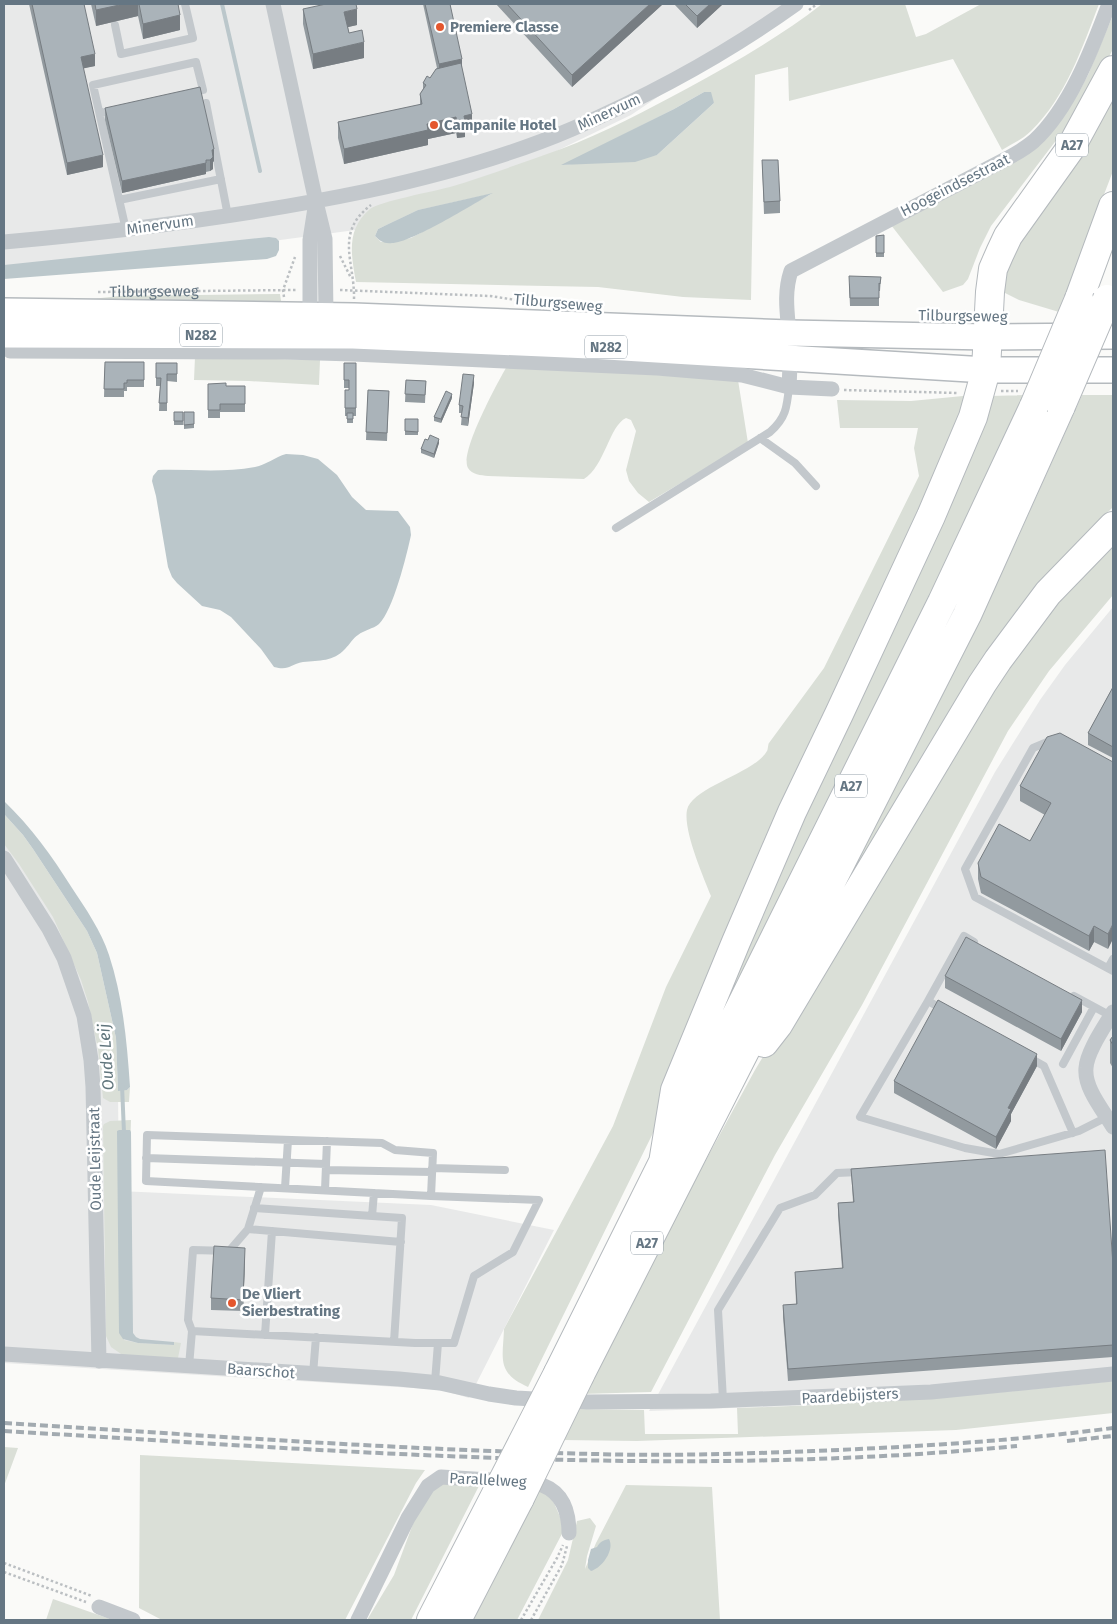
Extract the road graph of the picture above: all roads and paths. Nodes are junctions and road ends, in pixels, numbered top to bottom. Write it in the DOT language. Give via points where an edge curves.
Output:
graph roads {
  1 [pos="185,4"];
  2 [pos="274,4"];
  3 [pos="796,4"];
  4 [pos="1109,4"];
  5 [pos="115,25"];
  6 [pos="1113,70"];
  7 [pos="184,95"];
  8 [pos="206,103"];
  9 [pos="119,109"];
  10 [pos="100,114"];
  11 [pos="221,179"];
  12 [pos="119,200"];
  13 [pos="316,202"];
  14 [pos="1113,206"];
  15 [pos="228,216"];
  16 [pos="126,230"];
  17 [pos="4,242"];
  18 [pos="296,255"];
  19 [pos="283,290"];
  20 [pos="310,290"];
  21 [pos="326,290"];
  22 [pos="90,292"];
  23 [pos="1110,292"];
  24 [pos="540,303"];
  25 [pos="4,311"];
  26 [pos="285,315"];
  27 [pos="921,315"];
  28 [pos="318,322"];
  29 [pos="988,326"];
  30 [pos="790,332"];
  31 [pos="1113,336"];
  32 [pos="7,343"];
  33 [pos="791,358"];
  34 [pos="986,370"];
  35 [pos="1113,370"];
  36 [pos="789,387"];
  37 [pos="832,389"];
  38 [pos="760,438"];
  39 [pos="816,486"];
  40 [pos="1113,526"];
  41 [pos="616,528"];
  42 [pos="1063,743"];
  43 [pos="4,858"];
  44 [pos="981,946"];
  45 [pos="1113,959"];
  46 [pos="1111,969"];
  47 [pos="1068,993"];
  48 [pos="928,1001"];
  49 [pos="1094,1007"];
  50 [pos="1112,1014"];
  51 [pos="953,1015"];
  52 [pos="1019,1052"];
  53 [pos="1063,1064"];
  54 [pos="713,1110"];
  55 [pos="1110,1122"];
  56 [pos="1073,1133"];
  57 [pos="288,1140"];
  58 [pos="328,1141"];
  59 [pos="146,1158"];
  60 [pos="287,1162"];
  61 [pos="663,1162"];
  62 [pos="326,1167"];
  63 [pos="432,1170"];
  64 [pos="505,1170"];
  65 [pos="866,1172"];
  66 [pos="261,1186"];
  67 [pos="285,1188"];
  68 [pos="325,1190"];
  69 [pos="374,1193"];
  70 [pos="431,1196"];
  71 [pos="254,1208"];
  72 [pos="372,1216"];
  73 [pos="248,1229"];
  74 [pos="272,1231"];
  75 [pos="401,1242"];
  76 [pos="192,1331"];
  77 [pos="265,1335"];
  78 [pos="316,1338"];
  79 [pos="394,1342"];
  80 [pos="438,1343"];
  81 [pos="4,1354"];
  82 [pos="99,1361"];
  83 [pos="189,1366"];
  84 [pos="313,1374"];
  85 [pos="569,1374"];
  86 [pos="1113,1374"];
  87 [pos="435,1382"];
  88 [pos="723,1400"];
  89 [pos="586,1402"];
  90 [pos="508,1495"];
  91 [pos="569,1532"];
  92 [pos="4,1563"];
  93 [pos="4,1572"];
  94 [pos="99,1607"];
  95 [pos="133,1620"];
  96 [pos="358,1620"];
  97 [pos="431,1620"];
  98 [pos="457,1620"];
  99 [pos="521,1620"];
  100 [pos="531,1620"];
  1 -- 5 [label="lane" via="193,38 121,54"];
  2 -- 13 [label="street"];
  3 -- 13 [label="street, Minervum" via="707,63 571,130 512,152 415,180"];
  4 -- 30 [label="street, Hoogeindsestraat" via="1079,76 1050,124 1034,141 1008,158 791,271 787,283"];
  6 -- 29 [label="highway, A27" via="1070,149 1008,236 994,270"];
  7 -- 10 [label="lane" via="203,90 196,62 93,85"];
  8 -- 11 [label="lane"];
  9 -- 10 [label="lane"];
  10 -- 12 [label="lane"];
  11 -- 12 [label="lane"];
  11 -- 15 [label="lane"];
  12 -- 16 [label="lane"];
  13 -- 15 [label="street, Minervum"];
  13 -- 20 [label="street" via="310,240"];
  13 -- 21 [label="street" via="326,239"];
  14 -- 61 [label="highway, A27, bridge" via="1079,299 1034,406 942,602"];
  15 -- 16 [label="street, Minervum"];
  16 -- 17 [label="street, Minervum"];
  18 -- 19 [label="path"];
  19 -- 20 [label="path, Tilburgseweg"];
  19 -- 22 [label="path, Tilburgseweg"];
  19 -- 26 [label="path"];
  20 -- 28 [label="street"];
  21 -- 24 [label="path, Tilburgseweg" via="490,296"];
  21 -- 28 [label="street"];
  23 -- 54 [label="highway, A27, bridge" via="967,615"];
  25 -- 26 [label="main road, Tilburgseweg / N282"];
  26 -- 28 [label="main road, Tilburgseweg / N282"];
  27 -- 29 [label="path, Tilburgseweg"];
  28 -- 30 [label="main road, Tilburgseweg / N282"];
  28 -- 32 [label="main road, Tilburgseweg / N282"];
  28 -- 33 [label="main road, Tilburgseweg / N282" via="590,346"];
  29 -- 30 [label="main road, Tilburgseweg / N282"];
  29 -- 31 [label="main road, Tilburgseweg"];
  29 -- 34 [label="highway"];
  30 -- 33 [label="street, Hoogeindsestraat"];
  32 -- 36 [label="street, Tilburgseweg" via="363,354 657,368 742,375"];
  33 -- 34 [label="main road, Tilburgseweg / N282"];
  33 -- 36 [label="street, Hoogeindsestraat"];
  34 -- 35 [label="main road, Tilburgseweg"];
  34 -- 61 [label="highway, A27" via="973,417 954,465 792,812 675,1090"];
  36 -- 37 [label="street, Tilburgseweg"];
  36 -- 38 [label="lane" via="784,415"];
  38 -- 39 [label="lane" via="795,463"];
  38 -- 41 [label="lane"];
  40 -- 54 [label="highway, A27" via="1048,593 998,660 778,1024"];
  42 -- 46 [label="lane" via="1055,738 1033,748 965,869 975,897"];
  43 -- 82 [label="street, Oude Leijstraat" via="64,958 84,1016 93,1087"];
  44 -- 48 [label="lane" via="964,936"];
  45 -- 46 [label="lane"];
  47 -- 49 [label="lane"];
  48 -- 51 [label="lane"];
  48 -- 56 [label="lane" via="860,1116 965,1148 999,1154"];
  49 -- 50 [label="lane"];
  49 -- 53 [label="lane"];
  50 -- 55 [label="street" via="1088,1058 1086,1068 1089,1086"];
  52 -- 56 [label="lane" via="1044,1066"];
  54 -- 85 [label="highway, A27"];
  55 -- 56 [label="lane"];
  57 -- 58 [label="lane"];
  57 -- 59 [label="lane" via="147,1135"];
  57 -- 60 [label="lane"];
  58 -- 62 [label="lane"];
  58 -- 63 [label="lane" via="382,1143 395,1150 433,1153"];
  59 -- 60 [label="lane"];
  59 -- 66 [label="lane" via="146,1182"];
  60 -- 62 [label="lane"];
  60 -- 67 [label="lane"];
  61 -- 85 [label="highway, A27"];
  62 -- 63 [label="lane"];
  62 -- 68 [label="lane"];
  63 -- 64 [label="lane"];
  63 -- 70 [label="lane"];
  65 -- 88 [label="lane" via="837,1173 814,1195 780,1208 718,1310"];
  66 -- 67 [label="lane"];
  66 -- 71 [label="lane"];
  67 -- 68 [label="lane"];
  68 -- 69 [label="lane"];
  69 -- 70 [label="lane"];
  69 -- 72 [label="lane"];
  70 -- 80 [label="lane" via="539,1200 513,1252 474,1276 454,1343"];
  71 -- 72 [label="lane"];
  71 -- 73 [label="lane"];
  72 -- 75 [label="lane" via="402,1218"];
  73 -- 74 [label="lane"];
  73 -- 76 [label="lane" via="229,1251 193,1250 188,1320"];
  74 -- 75 [label="lane"];
  74 -- 77 [label="lane"];
  75 -- 79 [label="lane"];
  76 -- 77 [label="lane"];
  76 -- 83 [label="lane"];
  77 -- 78 [label="lane"];
  78 -- 79 [label="lane"];
  78 -- 84 [label="lane"];
  79 -- 80 [label="lane"];
  80 -- 87 [label="lane"];
  81 -- 82 [label="street, Baarschot"];
  82 -- 83 [label="street, Baarschot"];
  83 -- 84 [label="street, Baarschot"];
  84 -- 87 [label="street, Baarschot"];
  85 -- 90 [label="highway, A27, bridge"];
  86 -- 88 [label="street, Paardebijsters" via="930,1392"];
  87 -- 89 [label="street, Baarschot" via="516,1398"];
  88 -- 89 [label="street, Paardebijsters"];
  90 -- 97 [label="highway, A27"];
  90 -- 98 [label="highway, A27"];
  91 -- 96 [label="street, Parallelweg" via="569,1519 559,1497 547,1486 441,1477 428,1486 408,1518"];
  91 -- 99 [label="path"];
  91 -- 100 [label="path" via="562,1565"];
  92 -- 94 [label="path" via="94,1596"];
  93 -- 94 [label="path"];
  94 -- 95 [label="street"];
}
